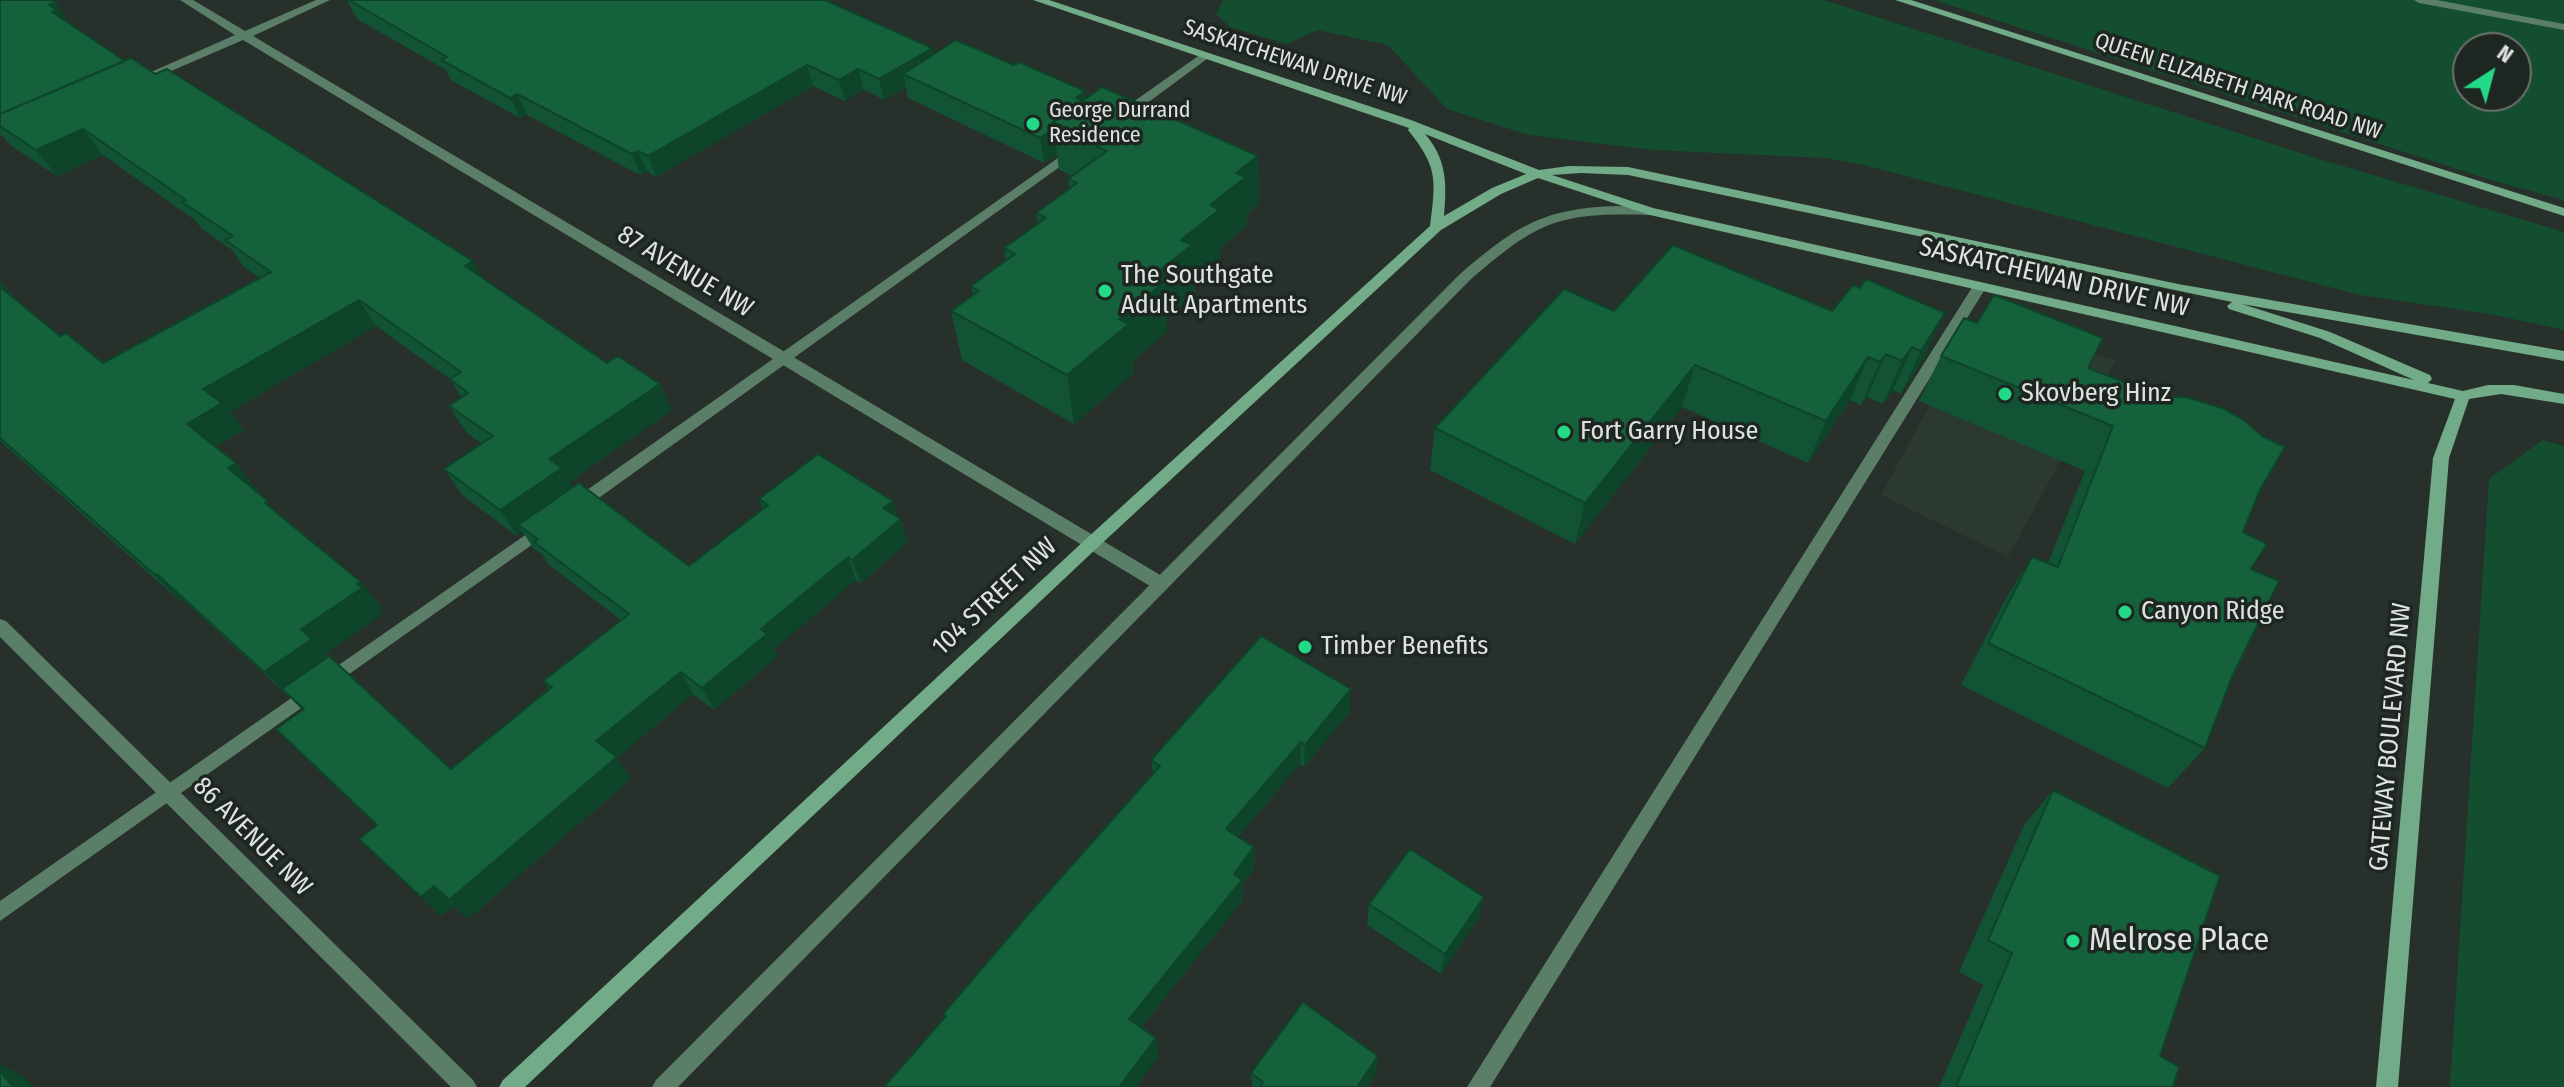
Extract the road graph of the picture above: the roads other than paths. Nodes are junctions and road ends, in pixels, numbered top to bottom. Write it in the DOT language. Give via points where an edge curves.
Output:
graph roads {
  1 [pos="185,0"];
  2 [pos="325,0"];
  3 [pos="1038,0"];
  4 [pos="1900,0"];
  5 [pos="2419,0"];
  6 [pos="2564,27"];
  7 [pos="244,35"];
  8 [pos="1205,56"];
  9 [pos="129,86"];
  10 [pos="1407,123"];
  11 [pos="1537,174"];
  12 [pos="1650,211"];
  13 [pos="2564,212"];
  14 [pos="1436,227"];
  15 [pos="1980,286"];
  16 [pos="2178,288"];
  17 [pos="2564,356"];
  18 [pos="785,359"];
  19 [pos="2463,396"];
  20 [pos="2564,399"];
  21 [pos="1092,543"];
  22 [pos="1161,584"];
  23 [pos="0,626"];
  24 [pos="169,791"];
  25 [pos="0,912"];
  26 [pos="466,1087"];
  27 [pos="510,1087"];
  28 [pos="663,1087"];
  29 [pos="1478,1087"];
  30 [pos="2387,1087"];
  1 -- 7 [label="street, 87 AVENUE NW"];
  2 -- 7 [label="street"];
  3 -- 8 [label="main road, SASKATCHEWAN DRIVE NW"];
  4 -- 13 [label="main road, QUEEN ELIZABETH PARK ROAD NW"];
  5 -- 6 [label="street"];
  7 -- 9 [label="street"];
  7 -- 18 [label="street, 87 AVENUE NW"];
  8 -- 10 [label="main road, SASKATCHEWAN DRIVE NW"];
  8 -- 18 [label="street"];
  10 -- 11 [label="main road, SASKATCHEWAN DRIVE NW"];
  10 -- 14 [label="main road" via="1432,146 1438,164"];
  11 -- 12 [label="main road, SASKATCHEWAN DRIVE NW"];
  11 -- 14 [label="main road, 104 STREET NW" via="1502,187"];
  11 -- 16 [label="main road, SASKATCHEWAN DRIVE NW" via="1628,171"];
  12 -- 15 [label="main road, SASKATCHEWAN DRIVE NW"];
  12 -- 22 [label="street" via="1563,212 1509,238"];
  14 -- 21 [label="main road, 104 STREET NW"];
  15 -- 19 [label="main road, SASKATCHEWAN DRIVE NW"];
  15 -- 29 [label="street"];
  16 -- 17 [label="main road, SASKATCHEWAN DRIVE NW"];
  16 -- 19 [label="main road" via="2325,335"];
  18 -- 21 [label="street, 87 AVENUE NW"];
  18 -- 24 [label="street"];
  19 -- 20 [label="main road, SASKATCHEWAN DRIVE NW" via="2479,389 2516,389"];
  19 -- 30 [label="main road, GATEWAY BOULEVARD NW" via="2441,458"];
  21 -- 22 [label="street, 87 AVENUE NW"];
  21 -- 27 [label="main road, 104 STREET NW"];
  22 -- 28 [label="street"];
  23 -- 24 [label="street, 86 AVENUE NW"];
  24 -- 25 [label="street"];
  24 -- 26 [label="street, 86 AVENUE NW"];
}
